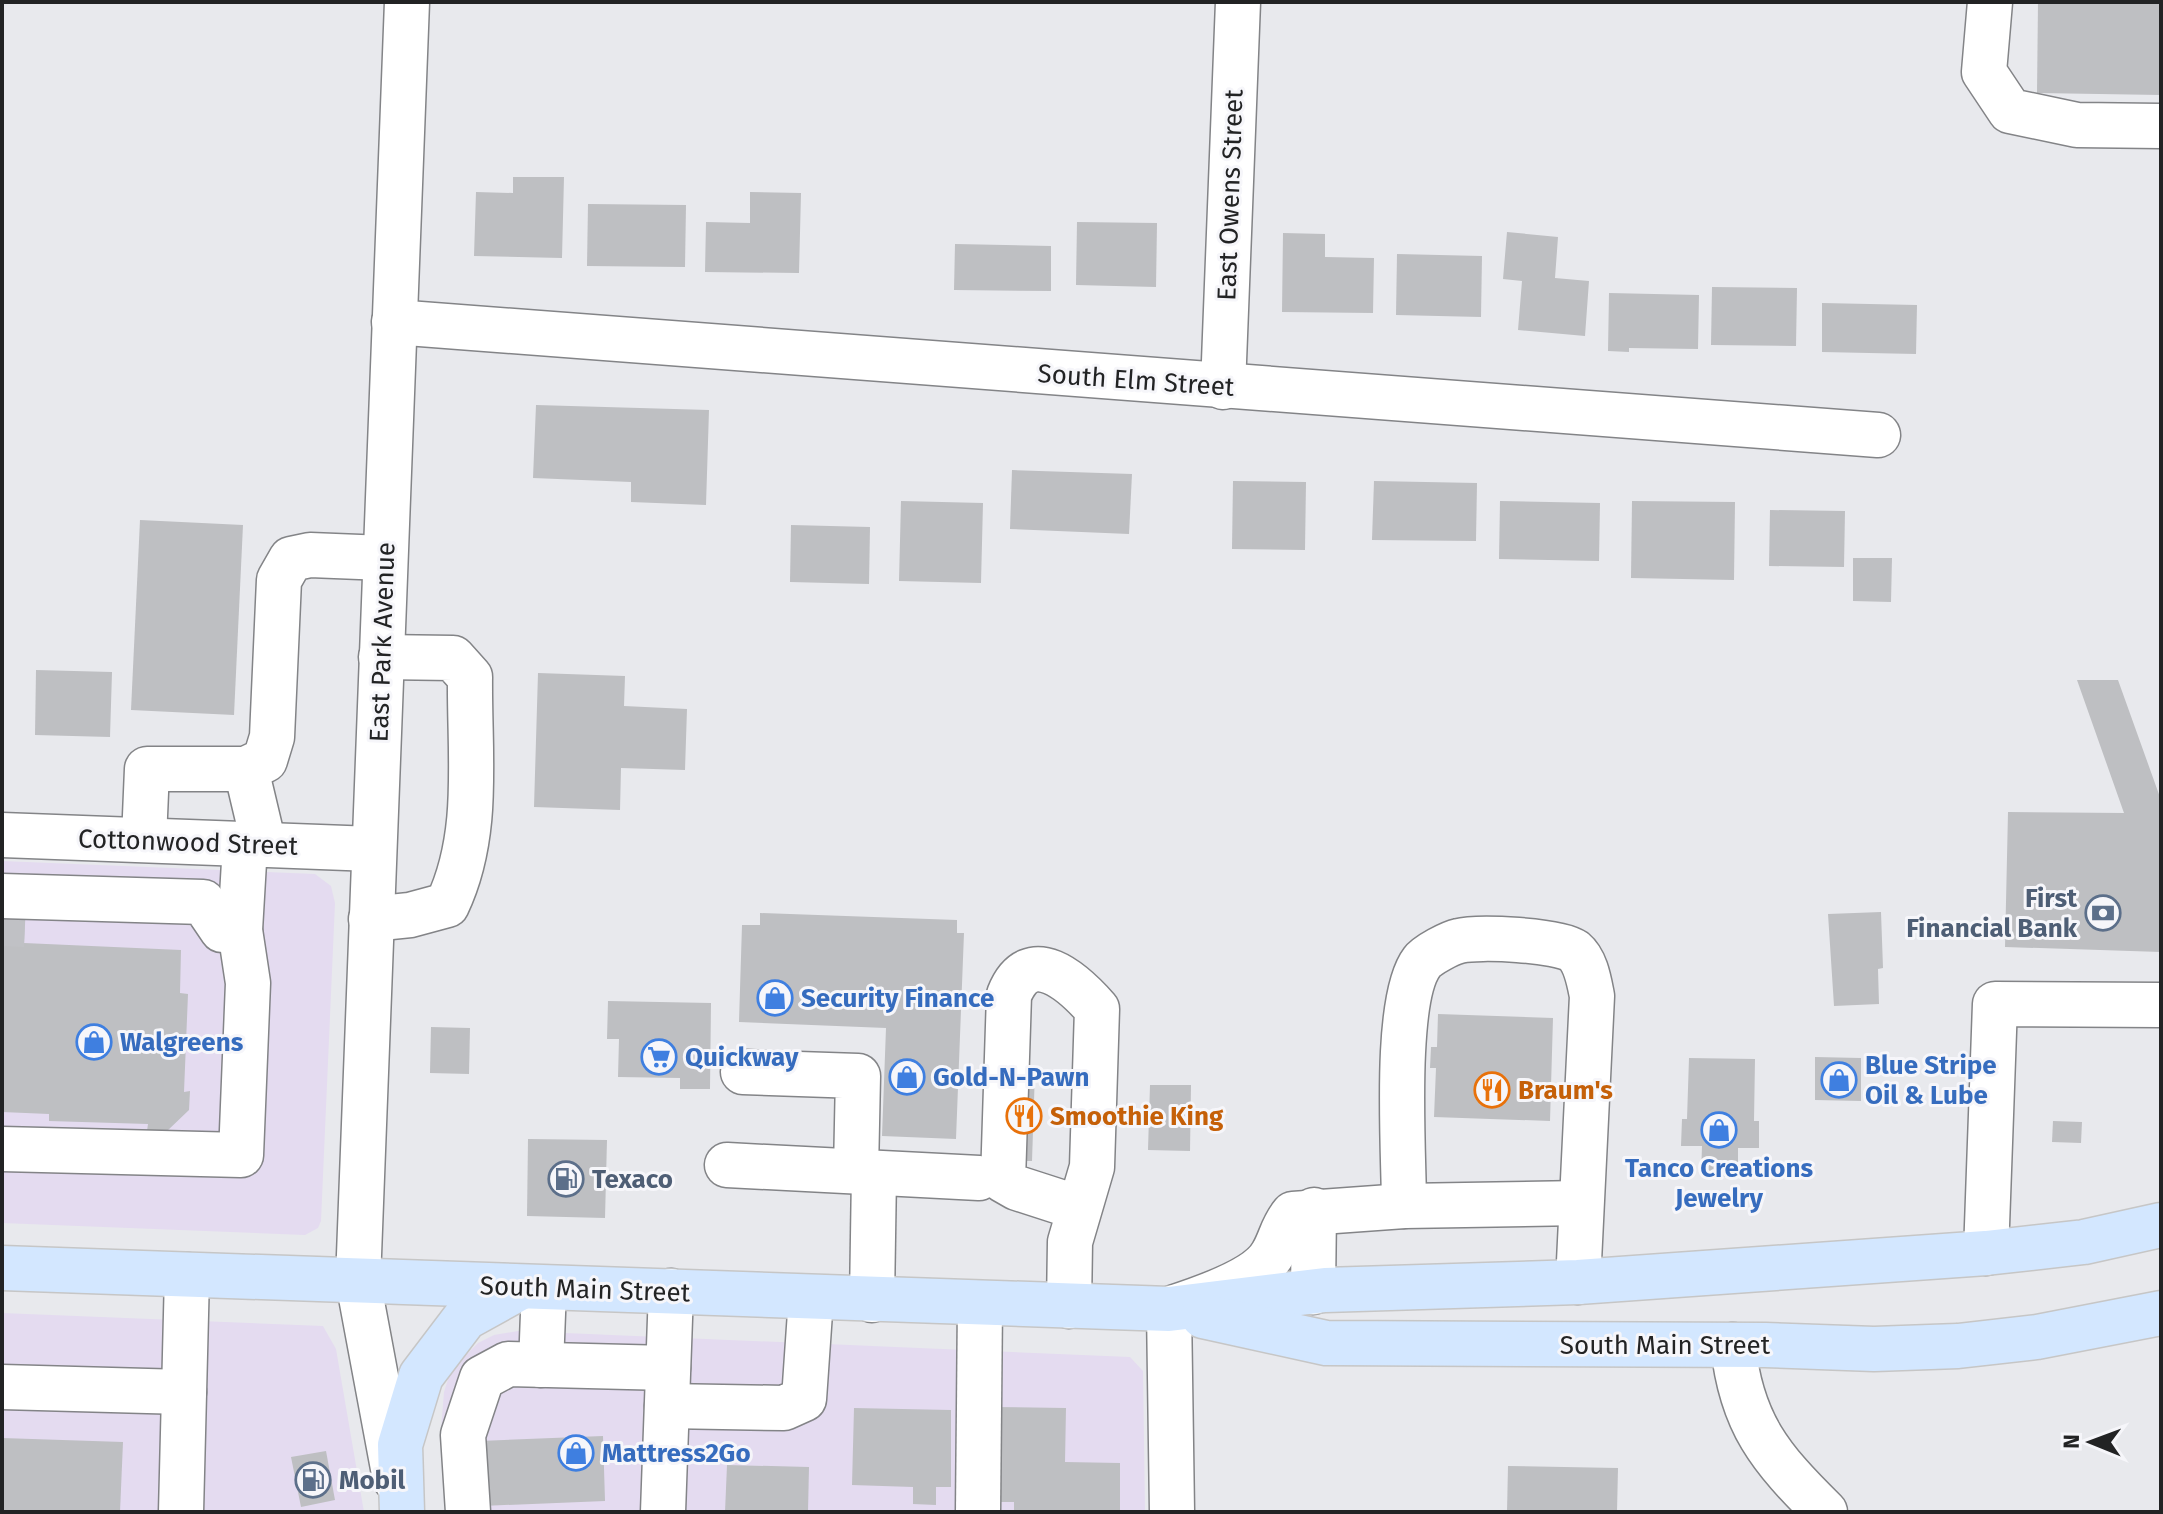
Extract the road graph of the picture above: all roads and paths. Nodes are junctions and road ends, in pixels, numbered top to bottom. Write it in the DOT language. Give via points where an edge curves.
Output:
graph roads {
  1 [pos="407,2"];
  2 [pos="1238,2"];
  3 [pos="1990,2"];
  4 [pos="2161,126"];
  5 [pos="394,322"];
  6 [pos="1223,387"];
  7 [pos="1878,435"];
  8 [pos="385,558"];
  9 [pos="381,657"];
  10 [pos="246,769"];
  11 [pos="2,835"];
  12 [pos="144,839"];
  13 [pos="254,845"];
  14 [pos="373,849"];
  15 [pos="14,910"];
  16 [pos="371,919"];
  17 [pos="231,930"];
  18 [pos="2161,1005"];
  19 [pos="743,1072"];
  20 [pos="2,1149"];
  21 [pos="727,1165"];
  22 [pos="865,1173"];
  23 [pos="979,1178"];
  24 [pos="1581,1203"];
  25 [pos="1404,1206"];
  26 [pos="1079,1208"];
  27 [pos="1314,1210"];
  28 [pos="2161,1225"];
  29 [pos="1986,1253"];
  30 [pos="2,1268"];
  31 [pos="187,1275"];
  32 [pos="358,1281"];
  33 [pos="1578,1282"];
  34 [pos="533,1288"];
  35 [pos="671,1291"];
  36 [pos="1313,1292"];
  37 [pos="811,1298"];
  38 [pos="872,1300"];
  39 [pos="980,1303"];
  40 [pos="1069,1306"];
  41 [pos="1169,1309"];
  42 [pos="2161,1313"];
  43 [pos="1733,1345"];
  44 [pos="541,1365"];
  45 [pos="2,1387"];
  46 [pos="668,1387"];
  47 [pos="184,1392"];
  48 [pos="1799,1502"];
  49 [pos="458,1511"];
  50 [pos="181,1512"];
  51 [pos="402,1512"];
  52 [pos="663,1512"];
  53 [pos="978,1512"];
  54 [pos="1172,1512"];
  1 -- 5 [label="street, East Park Avenue"];
  2 -- 6 [label="street, East Owens Street"];
  3 -- 4 [label="street" via="1984,72 2010,111 2077,125"];
  5 -- 6 [label="street, South Elm Street"];
  5 -- 8 [label="street, East Park Avenue"];
  6 -- 7 [label="street, South Elm Street"];
  8 -- 9 [label="street, East Park Avenue"];
  8 -- 10 [label="street" via="291,559 279,580 275,612 272,737 265,760"];
  9 -- 14 [label="street, East Park Avenue"];
  9 -- 16 [label="street" via="453,658 470,677 471,816 458,882 447,905"];
  10 -- 12 [label="street" via="147,769"];
  10 -- 13 [label="street"];
  11 -- 12 [label="street, Cottonwood Street"];
  12 -- 13 [label="street, Cottonwood Street"];
  13 -- 14 [label="street, Cottonwood Street"];
  13 -- 17 [label="street"];
  14 -- 16 [label="street, East Park Avenue"];
  15 -- 17 [label="street" via="203,902"];
  16 -- 32 [label="street, East Park Avenue"];
  17 -- 20 [label="street" via="248,983 241,1155"];
  18 -- 29 [label="street" via="1995,1004"];
  19 -- 22 [label="street" via="858,1076"];
  21 -- 22 [label="street"];
  22 -- 23 [label="street"];
  22 -- 38 [label="street"];
  24 -- 25 [label="street"];
  24 -- 25 [label="street" via="1592,996 1588,975 1575,952 1552,942 1458,941 1423,961 1409,993"];
  24 -- 33 [label="street"];
  25 -- 27 [label="street"];
  26 -- 26 [label="street" via="1003,1180 1009,995 1025,972 1060,973 1097,1009 1092,1167"];
  26 -- 40 [label="street" via="1070,1242"];
  27 -- 36 [label="street"];
  27 -- 41 [label="street" via="1293,1214 1281,1229 1273,1255 1247,1275"];
  28 -- 29 [label="main road, South Main Street" via="2084,1242"];
  29 -- 33 [label="main road, South Main Street"];
  30 -- 31 [label="main road, South Main Street"];
  31 -- 32 [label="main road, South Main Street"];
  31 -- 47 [label="street"];
  32 -- 34 [label="main road, South Main Street"];
  32 -- 51 [label="street, East Park Avenue"];
  33 -- 36 [label="main road, South Main Street"];
  34 -- 35 [label="main road, South Main Street"];
  34 -- 44 [label="street"];
  34 -- 51 [label="main road" via="465,1318 421,1376 400,1445"];
  35 -- 37 [label="main road, South Main Street"];
  35 -- 46 [label="street"];
  36 -- 41 [label="main road, South Main Street"];
  37 -- 38 [label="main road, South Main Street"];
  37 -- 46 [label="street" via="804,1399 784,1408"];
  38 -- 39 [label="main road, South Main Street"];
  39 -- 40 [label="main road, South Main Street"];
  39 -- 53 [label="street"];
  40 -- 41 [label="main road, South Main Street"];
  41 -- 43 [label="main road, South Main Street" via="1326,1343"];
  41 -- 54 [label="street"];
  42 -- 43 [label="main road, South Main Street" via="1958,1346"];
  43 -- 48 [label="street" via="1737,1384 1757,1436"];
  44 -- 46 [label="street"];
  44 -- 49 [label="street" via="508,1364 482,1378 463,1435"];
  45 -- 47 [label="street"];
  46 -- 52 [label="street"];
  47 -- 50 [label="street"];
}
